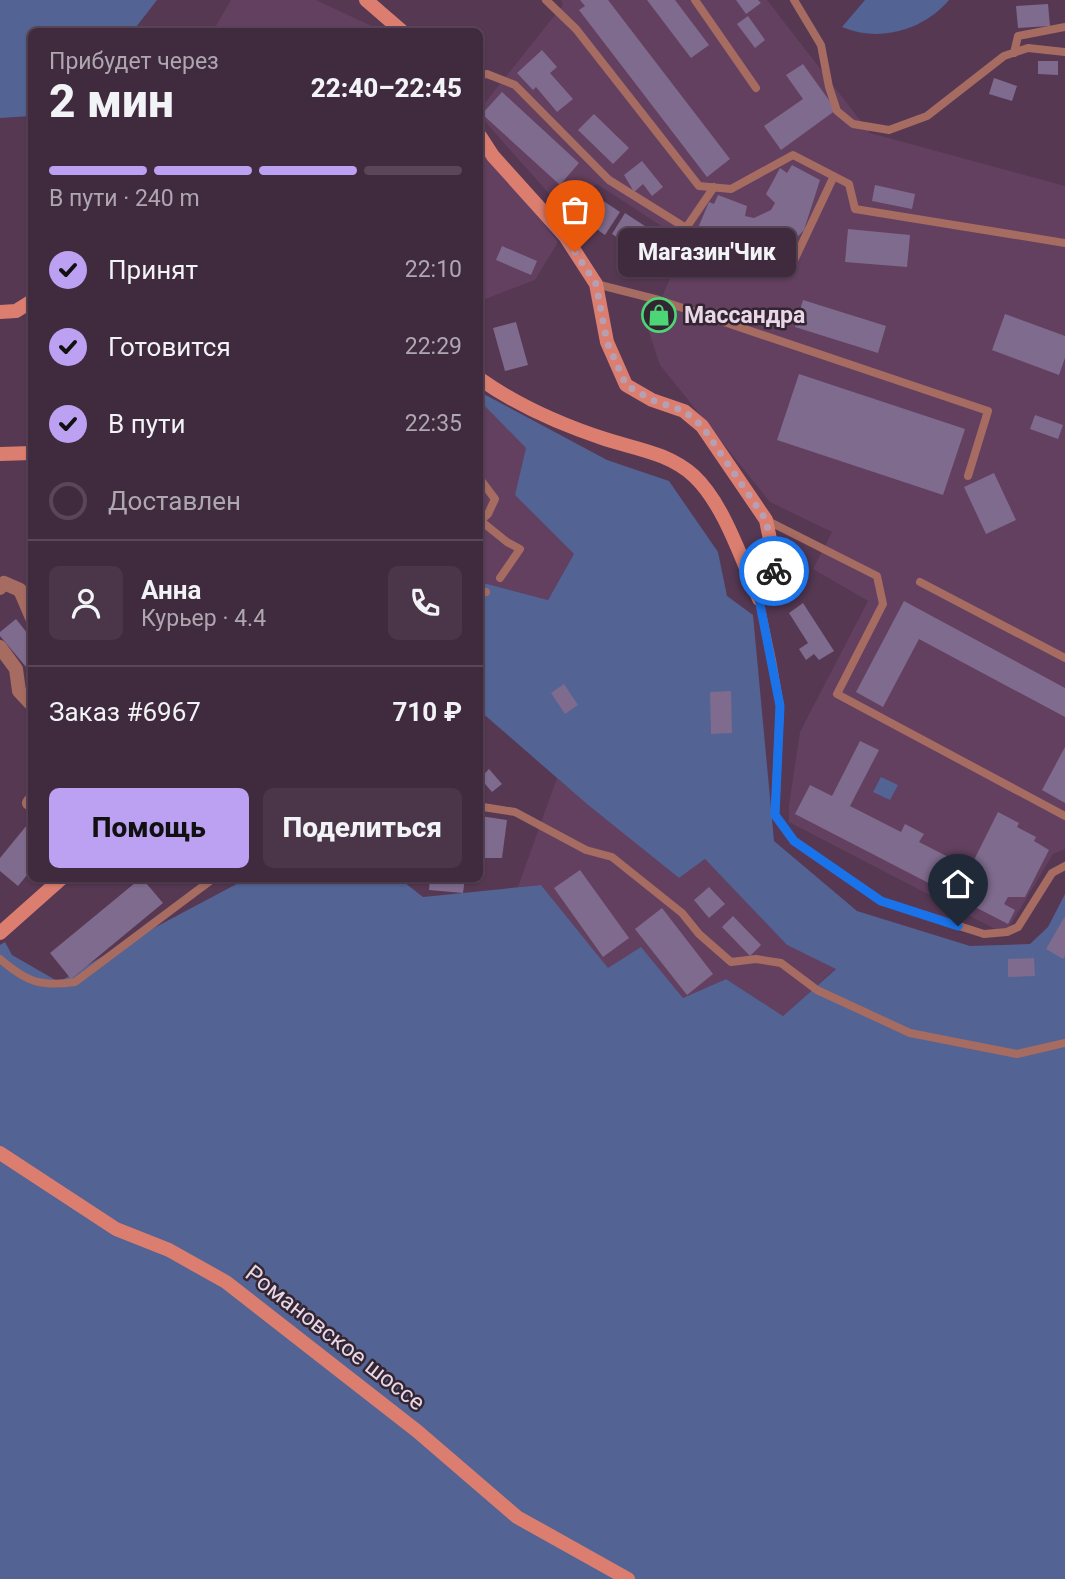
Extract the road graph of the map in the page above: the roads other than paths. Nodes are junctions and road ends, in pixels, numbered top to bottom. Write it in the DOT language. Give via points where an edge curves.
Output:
graph roads {
  1 [pos="366,0"];
  2 [pos="546,0"];
  3 [pos="695,0"];
  4 [pos="794,0"];
  5 [pos="1065,27"];
  6 [pos="398,28"];
  7 [pos="1065,51"];
  8 [pos="1014,53"];
  9 [pos="483,74"];
  10 [pos="755,88"];
  11 [pos="483,140"];
  12 [pos="834,176"];
  13 [pos="714,187"];
  14 [pos="686,228"];
  15 [pos="1065,243"];
  16 [pos="596,284"];
  17 [pos="28,304"];
  18 [pos="0,313"];
  19 [pos="483,381"];
  20 [pos="28,453"];
  21 [pos="0,454"];
  22 [pos="968,477"];
  23 [pos="483,483"];
  24 [pos="483,510"];
  25 [pos="488,514"];
  26 [pos="483,518"];
  27 [pos="766,520"];
  28 [pos="483,523"];
  29 [pos="500,578"];
  30 [pos="920,582"];
  31 [pos="0,587"];
  32 [pos="759,599"];
  33 [pos="28,609"];
  34 [pos="0,647"];
  35 [pos="1065,658"];
  36 [pos="28,701"];
  37 [pos="483,807"];
  38 [pos="1065,817"];
  39 [pos="1065,866"];
  40 [pos="57,882"];
  41 [pos="209,882"];
  42 [pos="0,933"];
  43 [pos="0,959"];
  44 [pos="1065,1042"];
  45 [pos="0,1153"];
  46 [pos="628,1579"];
  1 -- 6 [label="main road"];
  2 -- 13 [label="lane" via="576,29 699,187"];
  3 -- 10 [label="lane"];
  4 -- 8 [label="lane" via="821,45 837,111 853,124 889,130 927,116"];
  5 -- 8 [label="lane" via="1018,36"];
  7 -- 8 [label="lane" via="1028,48"];
  9 -- 14 [label="lane" via="515,85 609,180"];
  11 -- 16 [label="main road" via="565,236"];
  12 -- 13 [label="lane" via="793,155 731,188"];
  12 -- 14 [label="lane" via="790,269 748,267"];
  12 -- 15 [label="lane" via="849,184 855,209"];
  13 -- 14 [label="lane"];
  16 -- 22 [label="lane" via="659,300 988,411"];
  16 -- 27 [label="main road" via="607,342 626,385 684,411 702,426"];
  17 -- 18 [label="main road"];
  19 -- 32 [label="main road" via="530,408 679,464 696,478 724,518"];
  20 -- 21 [label="main road"];
  23 -- 25 [label="lane" via="495,499"];
  24 -- 25 [label="lane"];
  25 -- 26 [label="lane"];
  27 -- 32 [label="main road" via="774,577"];
  27 -- 38 [label="lane" via="877,576 883,604 837,694"];
  28 -- 29 [label="lane" via="520,549"];
  30 -- 35 [label="lane"];
  31 -- 33 [label="street" via="4,583 20,590"];
  32 -- 39 [label="lane" via="780,706 775,815 794,841 881,901 984,934 1018,927 1052,873"];
  34 -- 36 [label="street" via="16,669 19,691"];
  37 -- 44 [label="lane" via="515,812 586,850 612,857 682,913 731,962 781,963 817,990 910,1033 1017,1054"];
  40 -- 42 [label="main road"];
  41 -- 43 [label="lane" via="75,982 48,986 16,973"];
  45 -- 46 [label="main road, Романовское шоссе" via="116,1229 169,1250 226,1282 417,1431 517,1517"];
}
